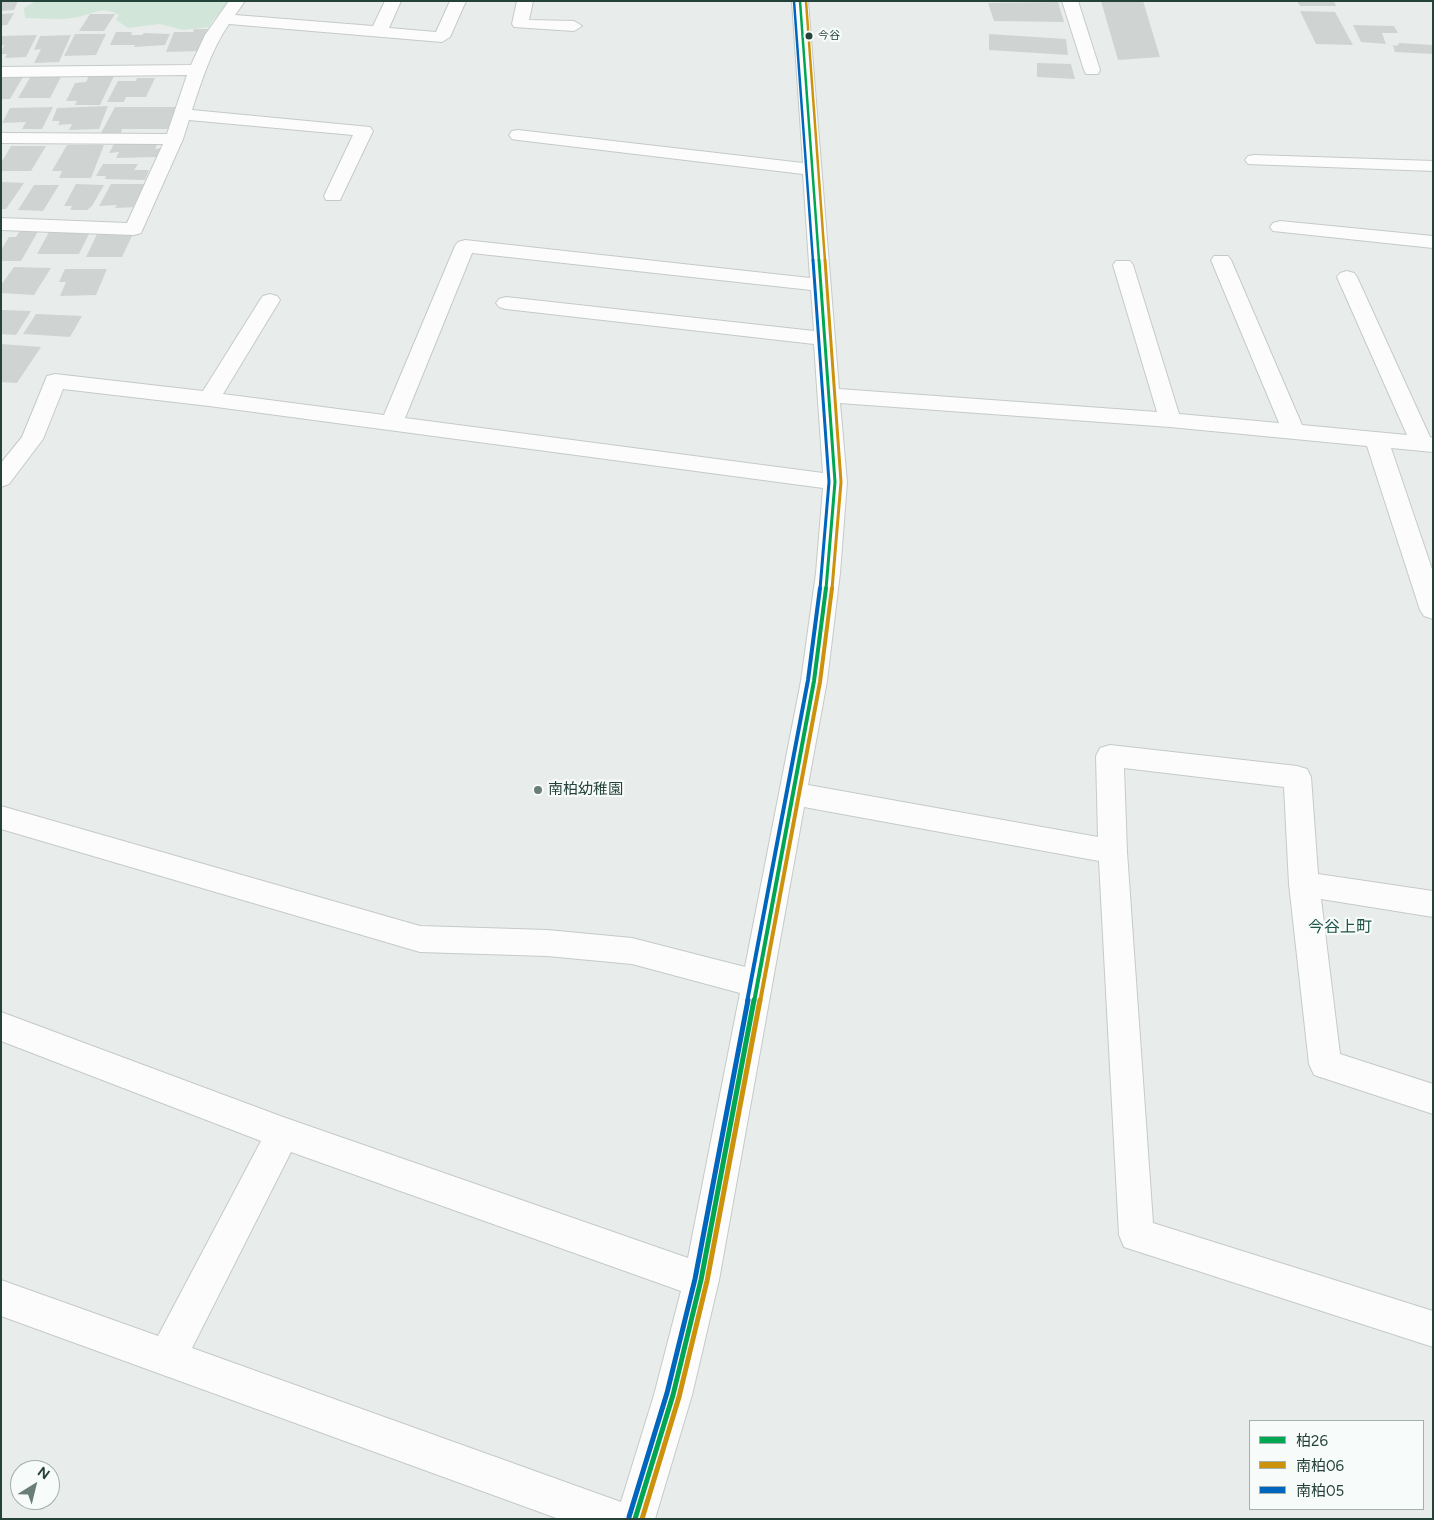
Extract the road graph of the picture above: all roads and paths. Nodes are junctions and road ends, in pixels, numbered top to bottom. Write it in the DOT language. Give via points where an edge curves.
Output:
graph roads {
  1 [pos="237,1"];
  2 [pos="393,1"];
  3 [pos="458,1"];
  4 [pos="525,1"];
  5 [pos="800,1"];
  6 [pos="1070,1"];
  7 [pos="225,19"];
  8 [pos="574,26"];
  9 [pos="379,32"];
  10 [pos="197,70"];
  11 [pos="1092,70"];
  12 [pos="1,72"];
  13 [pos="183,114"];
  14 [pos="518,136"];
  15 [pos="1,138"];
  16 [pos="174,139"];
  17 [pos="1254,160"];
  18 [pos="1433,166"];
  19 [pos="813,170"];
  20 [pos="333,196"];
  21 [pos="1,224"];
  22 [pos="1280,228"];
  23 [pos="1433,242"];
  24 [pos="1221,260"];
  25 [pos="1124,265"];
  26 [pos="1347,277"];
  27 [pos="821,285"];
  28 [pos="270,300"];
  29 [pos="506,303"];
  30 [pos="826,339"];
  31 [pos="830,395"];
  32 [pos="209,399"];
  33 [pos="1170,420"];
  34 [pos="391,424"];
  35 [pos="1294,432"];
  36 [pos="1378,441"];
  37 [pos="1427,444"];
  38 [pos="1,480"];
  39 [pos="835,482"];
  40 [pos="1433,610"];
  41 [pos="792,793"];
  42 [pos="1,817"];
  43 [pos="1113,852"];
  44 [pos="1304,884"];
  45 [pos="1433,904"];
  46 [pos="757,984"];
  47 [pos="1,1026"];
  48 [pos="1433,1098"];
  49 [pos="283,1133"];
  50 [pos="701,1280"];
  51 [pos="1,1298"];
  52 [pos="1433,1329"];
  53 [pos="167,1358"];
  54 [pos="614,1519"];
  55 [pos="635,1519"];
  1 -- 7 [label="street"];
  2 -- 9 [label="street"];
  3 -- 9 [label="street" via="442,37"];
  4 -- 8 [label="street" via="520,24"];
  5 -- 19 [label="street"];
  6 -- 11 [label="street"];
  7 -- 9 [label="street"];
  7 -- 10 [label="street" via="213,35"];
  10 -- 12 [label="street"];
  10 -- 13 [label="street"];
  13 -- 16 [label="street"];
  13 -- 20 [label="street" via="364,131"];
  14 -- 19 [label="street"];
  15 -- 16 [label="street"];
  16 -- 21 [label="street" via="134,229"];
  17 -- 18 [label="street"];
  19 -- 27 [label="street"];
  22 -- 23 [label="street"];
  24 -- 35 [label="street"];
  25 -- 33 [label="street"];
  26 -- 37 [label="street"];
  27 -- 30 [label="street"];
  27 -- 34 [label="street" via="465,246"];
  28 -- 32 [label="street"];
  29 -- 30 [label="street"];
  30 -- 31 [label="street"];
  31 -- 33 [label="street"];
  31 -- 39 [label="street"];
  32 -- 34 [label="street"];
  32 -- 38 [label="street" via="54,381 32,439"];
  33 -- 35 [label="street"];
  34 -- 39 [label="street"];
  35 -- 36 [label="street"];
  36 -- 37 [label="street"];
  36 -- 40 [label="street"];
  39 -- 41 [label="street" via="828,573 814,680"];
  41 -- 43 [label="street"];
  41 -- 46 [label="street"];
  42 -- 46 [label="street" via="420,939 547,943 632,951"];
  43 -- 44 [label="street" via="1110,756 1296,776"];
  43 -- 52 [label="street" via="1136,1235"];
  44 -- 45 [label="street"];
  44 -- 48 [label="street" via="1325,1064"];
  46 -- 50 [label="street"];
  47 -- 49 [label="street"];
  49 -- 50 [label="street"];
  49 -- 53 [label="street"];
  50 -- 55 [label="street" via="673,1395"];
  51 -- 53 [label="street"];
  53 -- 54 [label="street"];
}
